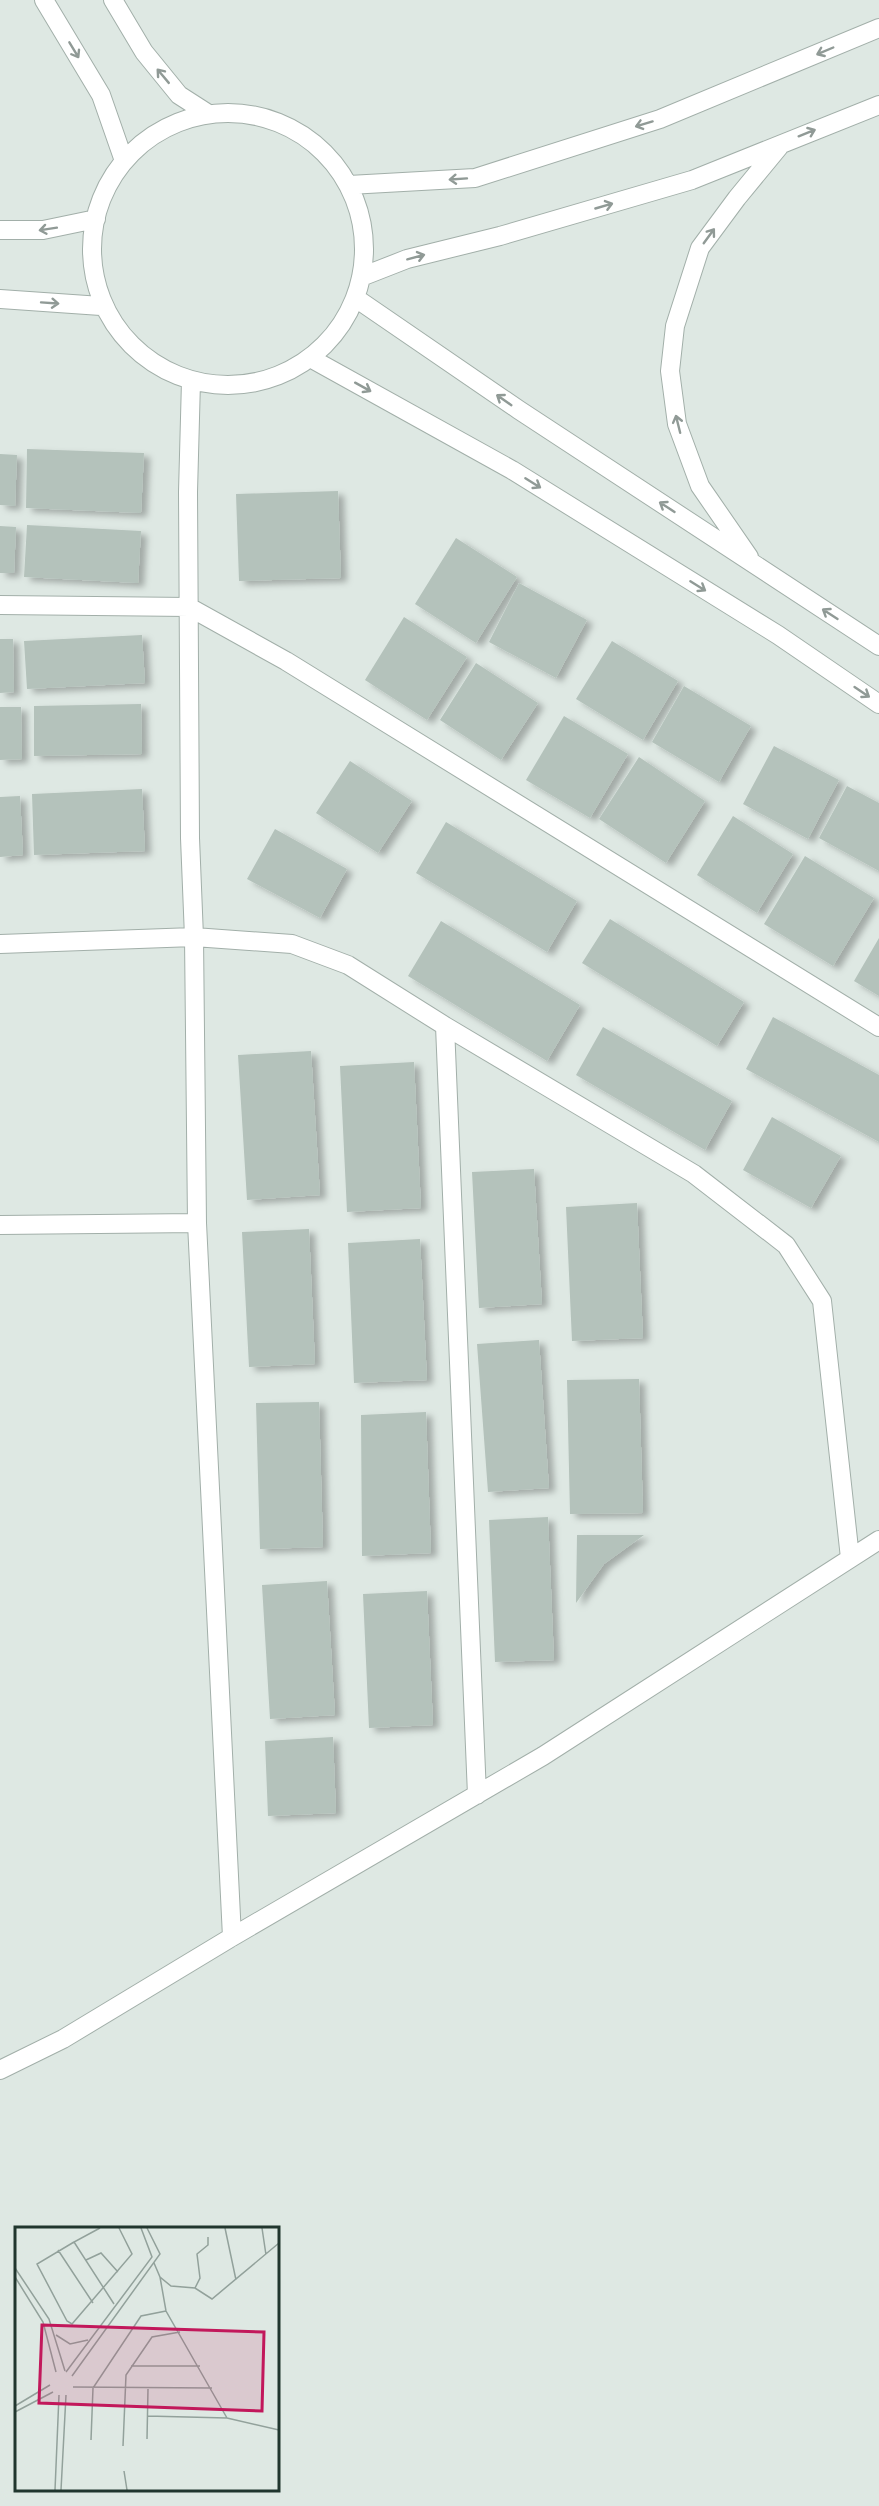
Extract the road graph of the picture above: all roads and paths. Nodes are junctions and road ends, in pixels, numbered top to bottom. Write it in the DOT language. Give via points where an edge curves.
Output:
graph roads {
  1 [pos="44,0"];
  2 [pos="113,0"];
  3 [pos="879,28"];
  4 [pos="879,105"];
  5 [pos="207,113"];
  6 [pos="781,144"];
  7 [pos="123,159"];
  8 [pos="349,185"];
  9 [pos="96,219"];
  10 [pos="0,230"];
  11 [pos="361,277"];
  12 [pos="357,298"];
  13 [pos="0,299"];
  14 [pos="101,306"];
  15 [pos="312,359"];
  16 [pos="191,381"];
  17 [pos="756,566"];
  18 [pos="0,605"];
  19 [pos="189,607"];
  20 [pos="879,646"];
  21 [pos="879,704"];
  22 [pos="194,937"];
  23 [pos="0,944"];
  24 [pos="445,1026"];
  25 [pos="879,1027"];
  26 [pos="197,1223"];
  27 [pos="0,1225"];
  28 [pos="879,1540"];
  29 [pos="850,1558"];
  30 [pos="477,1795"];
  31 [pos="232,1937"];
  32 [pos="0,2070"];
  1 -- 7 [label="street, one-way" via="101,95"];
  5 -- 2 [label="street, one-way" via="179,95 144,52"];
  3 -- 8 [label="street, one-way" via="660,119 475,178"];
  6 -- 4 [label="street, one-way"];
  5 -- 7 [label="street" via="161,126"];
  5 -- 8 [label="street" via="249,113 290,126 324,150"];
  11 -- 6 [label="street, one-way" via="407,259 692,180"];
  17 -- 6 [label="street, one-way" via="700,486 677,424 670,371 675,326 700,248"];
  7 -- 9 [label="street" via="109,181"];
  8 -- 11 [label="street" via="365,262"];
  9 -- 10 [label="street, one-way" via="43,230"];
  9 -- 14 [label="street" via="92,258"];
  11 -- 12 [label="street"];
  12 -- 15 [label="street" via="338,331"];
  17 -- 12 [label="street, one-way"];
  13 -- 14 [label="street, one-way"];
  14 -- 16 [label="street" via="121,334 153,364"];
  15 -- 16 [label="street" via="275,379 233,387"];
  15 -- 21 [label="street, one-way" via="512,470 778,636"];
  16 -- 19 [label="street"];
  20 -- 17 [label="street, one-way"];
  18 -- 19 [label="street"];
  19 -- 22 [label="street"];
  19 -- 25 [label="street" via="286,661"];
  22 -- 23 [label="street"];
  22 -- 24 [label="street" via="292,944 348,965"];
  22 -- 26 [label="street"];
  24 -- 29 [label="street" via="694,1174 786,1245 822,1301"];
  24 -- 30 [label="street"];
  26 -- 27 [label="street"];
  26 -- 31 [label="street"];
  28 -- 29 [label="street"];
  29 -- 30 [label="street"];
  30 -- 31 [label="street"];
  31 -- 32 [label="street" via="63,2039"];
}
